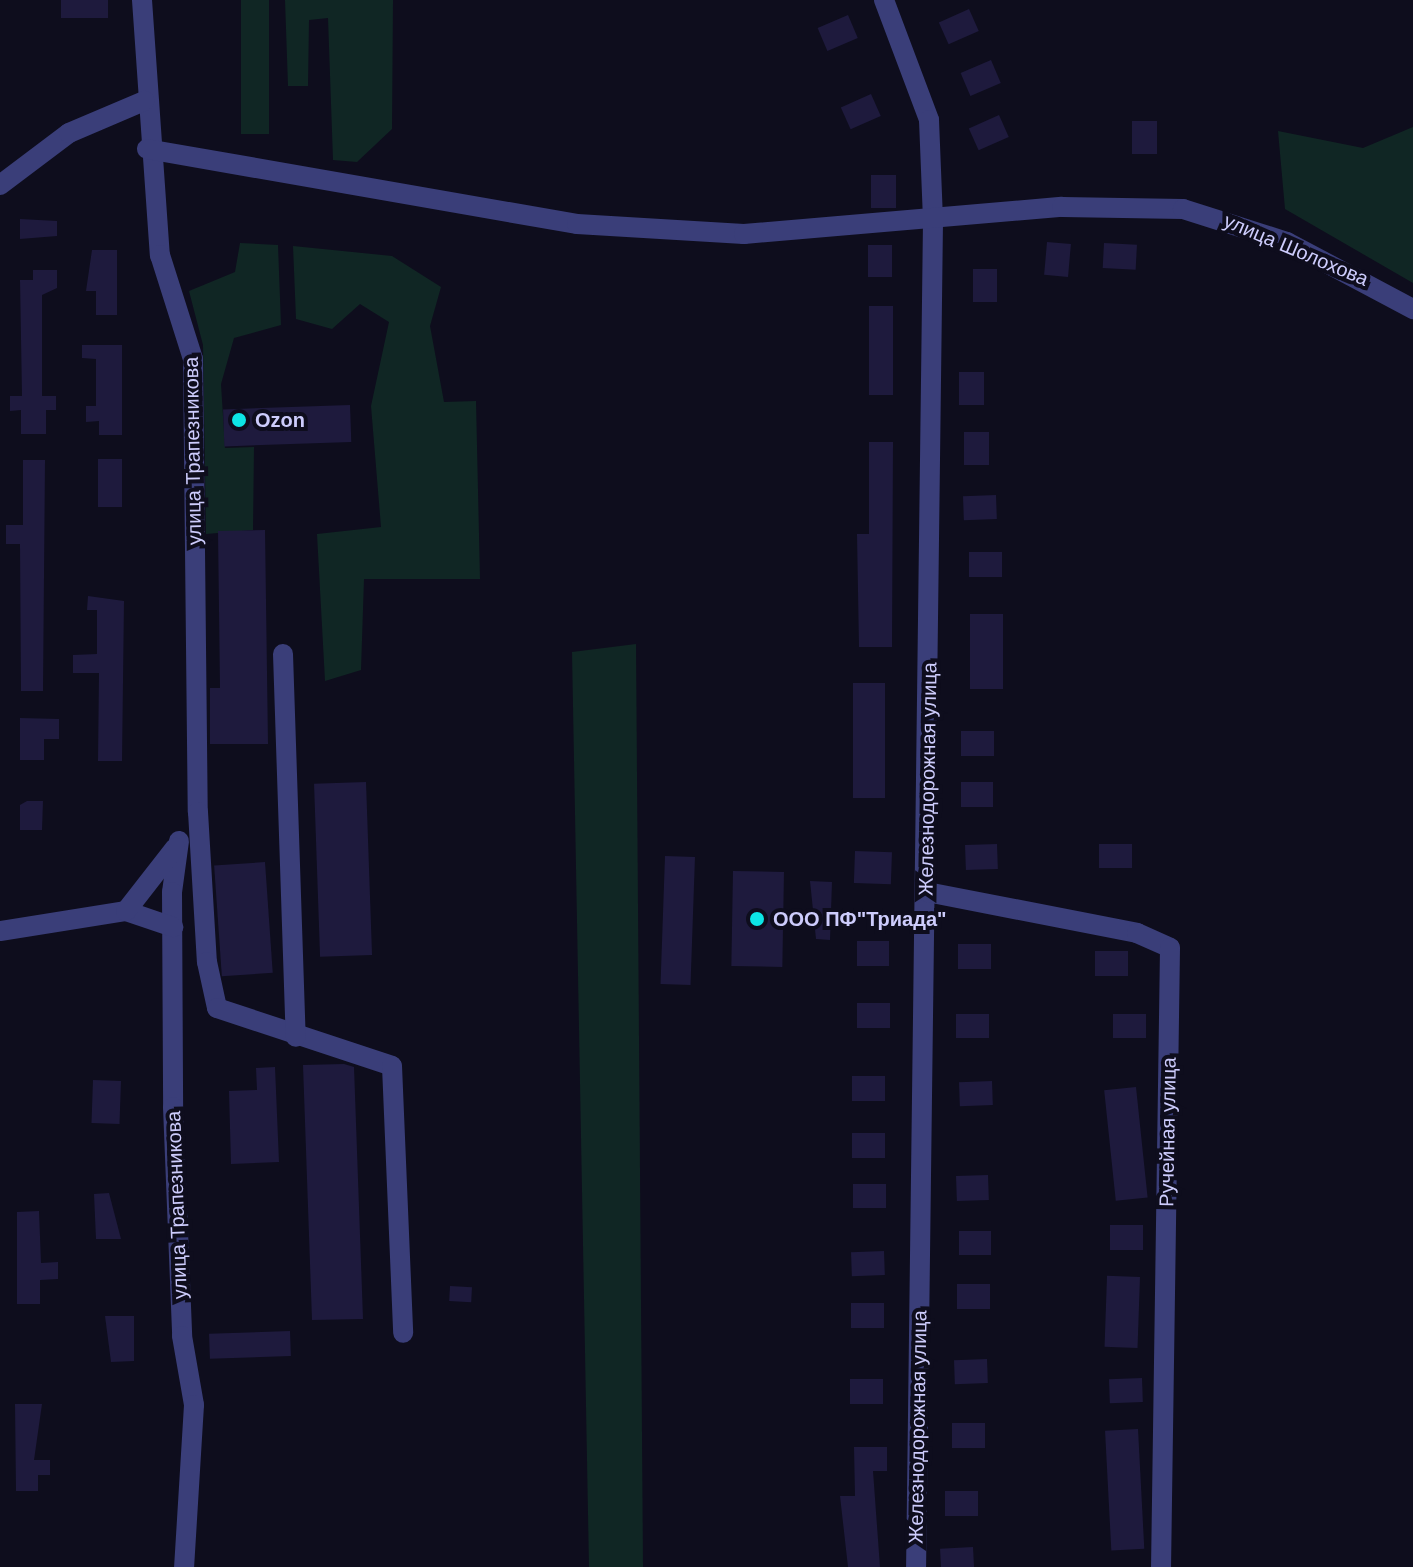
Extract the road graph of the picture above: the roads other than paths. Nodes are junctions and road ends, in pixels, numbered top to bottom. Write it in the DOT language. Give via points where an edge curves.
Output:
graph roads {
  1 [pos="142,0"];
  2 [pos="884,0"];
  3 [pos="144,101"];
  4 [pos="147,149"];
  5 [pos="0,185"];
  6 [pos="933,221"];
  7 [pos="1413,309"];
  8 [pos="283,654"];
  9 [pos="198,812"];
  10 [pos="179,841"];
  11 [pos="927,892"];
  12 [pos="126,911"];
  13 [pos="173,927"];
  14 [pos="0,931"];
  15 [pos="296,1037"];
  16 [pos="403,1333"];
  17 [pos="184,1567"];
  18 [pos="916,1567"];
  19 [pos="1161,1567"];
  1 -- 3 [label="street, улица Трапезникова"];
  2 -- 6 [label="street, Железнодорожная улица" via="929,120"];
  3 -- 4 [label="street, улица Трапезникова"];
  3 -- 5 [label="street" via="69,133"];
  4 -- 6 [label="street, улица Шолохова" via="577,224 744,234"];
  4 -- 9 [label="street, улица Трапезникова" via="160,255 193,359"];
  6 -- 7 [label="street, улица Шолохова" via="1062,207 1183,209 1287,242"];
  6 -- 11 [label="street, Железнодорожная улица"];
  8 -- 15 [label="street"];
  9 -- 10 [label="street"];
  9 -- 15 [label="street, улица Трапезникова" via="217,1008"];
  10 -- 12 [label="street"];
  10 -- 13 [label="street, улица Трапезникова"];
  11 -- 18 [label="street, Железнодорожная улица"];
  11 -- 19 [label="street, Ручейная улица" via="1137,933 1170,948"];
  12 -- 13 [label="street"];
  12 -- 14 [label="street"];
  13 -- 17 [label="street, улица Трапезникова" via="182,1336 194,1405"];
  15 -- 16 [label="street" via="392,1066"];
}
